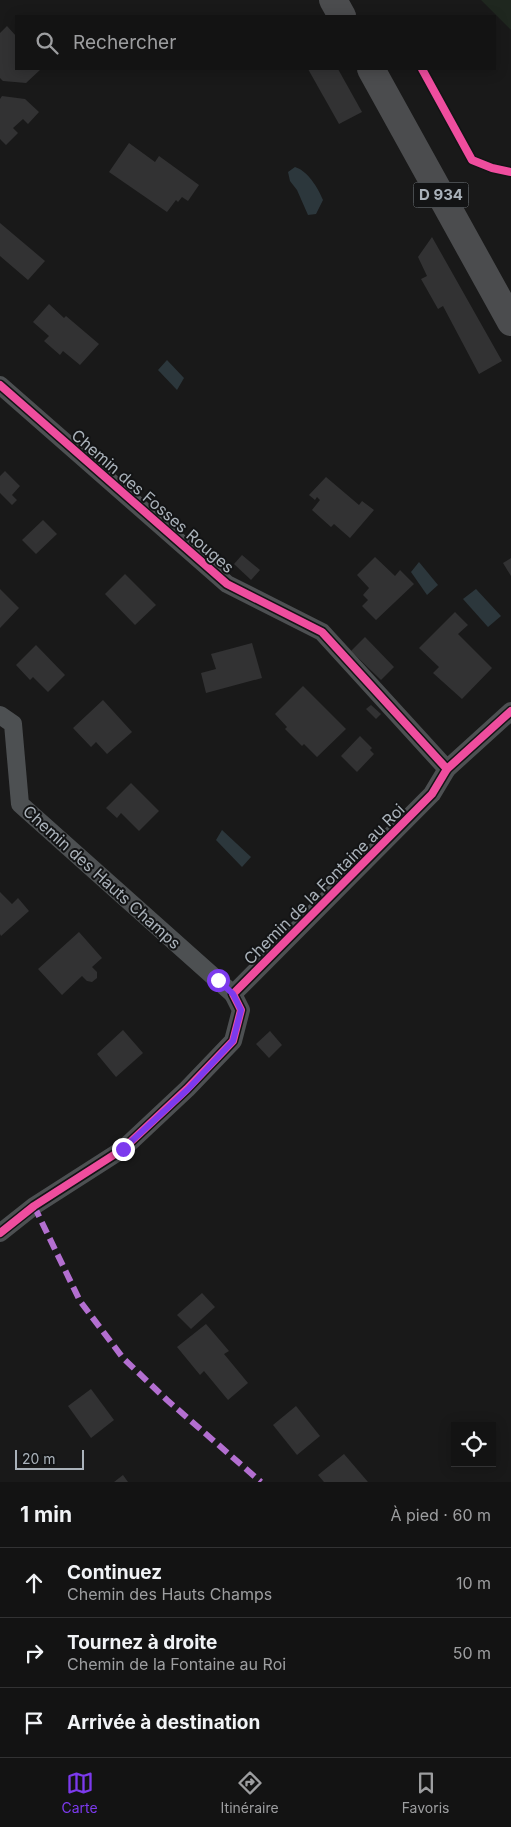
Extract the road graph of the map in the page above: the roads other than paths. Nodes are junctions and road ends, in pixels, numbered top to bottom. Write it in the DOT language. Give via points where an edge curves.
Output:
graph roads {
  1 [pos="334,0"];
  2 [pos="342,15"];
  3 [pos="372,70"];
  4 [pos="511,322"];
  5 [pos="0,385"];
  6 [pos="511,711"];
  7 [pos="0,715"];
  8 [pos="447,769"];
  9 [pos="233,994"];
  10 [pos="0,1233"];
  1 -- 2 [label="main road"];
  3 -- 4 [label="main road, D 934"];
  5 -- 8 [label="street, Chemin des Fosses Rouges" via="227,584 322,632"];
  6 -- 8 [label="street, Chemin de la Fontaine au Roi"];
  7 -- 9 [label="street, Chemin des Hauts Champs" via="13,724 20,804"];
  8 -- 9 [label="street, Chemin de la Fontaine au Roi" via="432,794"];
  9 -- 10 [label="street" via="241,1010 233,1041 188,1089 123,1149 34,1206"];
}
